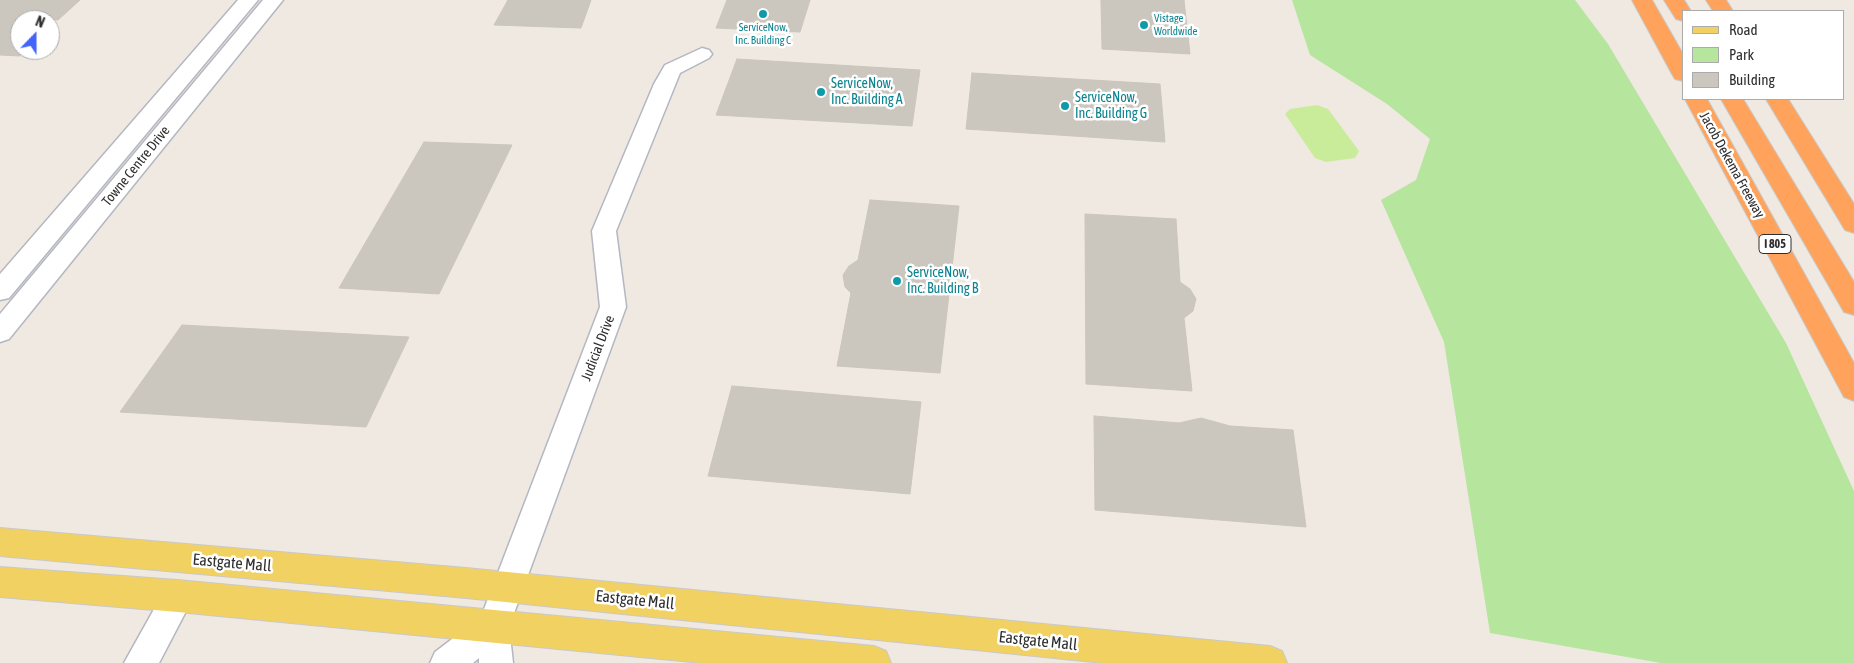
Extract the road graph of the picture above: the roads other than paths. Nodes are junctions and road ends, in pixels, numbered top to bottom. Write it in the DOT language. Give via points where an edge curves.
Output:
graph roads {
  1 [pos="248,0"];
  2 [pos="273,0"];
  3 [pos="1642,0"];
  4 [pos="1674,0"];
  5 [pos="1682,13"];
  6 [pos="702,54"];
  7 [pos="1682,72"];
  8 [pos="1697,100"];
  9 [pos="1733,100"];
  10 [pos="1745,100"];
  11 [pos="1778,100"];
  12 [pos="1854,224"];
  13 [pos="1854,282"];
  14 [pos="0,291"];
  15 [pos="1854,305"];
  16 [pos="0,332"];
  17 [pos="1854,389"];
  18 [pos="0,542"];
  19 [pos="0,582"];
  20 [pos="508,587"];
  21 [pos="178,596"];
  22 [pos="493,627"];
  23 [pos="141,663"];
  24 [pos="447,663"];
  25 [pos="496,663"];
  26 [pos="867,663"];
  27 [pos="874,663"];
  28 [pos="1270,663"];
  1 -- 14 [label="street, Towne Centre Drive"];
  2 -- 16 [label="street, Towne Centre Drive"];
  3 -- 7 [label="highway"];
  4 -- 5 [label="highway"];
  6 -- 20 [label="street, Judicial Drive" via="672,70 664,84 604,231 613,307"];
  8 -- 17 [label="highway, Jacob Dekema Freeway / I 805"];
  9 -- 15 [label="highway"];
  10 -- 13 [label="highway"];
  11 -- 12 [label="highway"];
  18 -- 20 [label="main road, Eastgate Mall"];
  19 -- 21 [label="main road"];
  20 -- 22 [label="street, Judicial Drive"];
  20 -- 28 [label="main road, Eastgate Mall"];
  21 -- 22 [label="main road"];
  21 -- 23 [label="street"];
  22 -- 24 [label="street"];
  22 -- 25 [label="street, Judicial Drive"];
  22 -- 26 [label="main road"];
  26 -- 27 [label="main road"];
}
